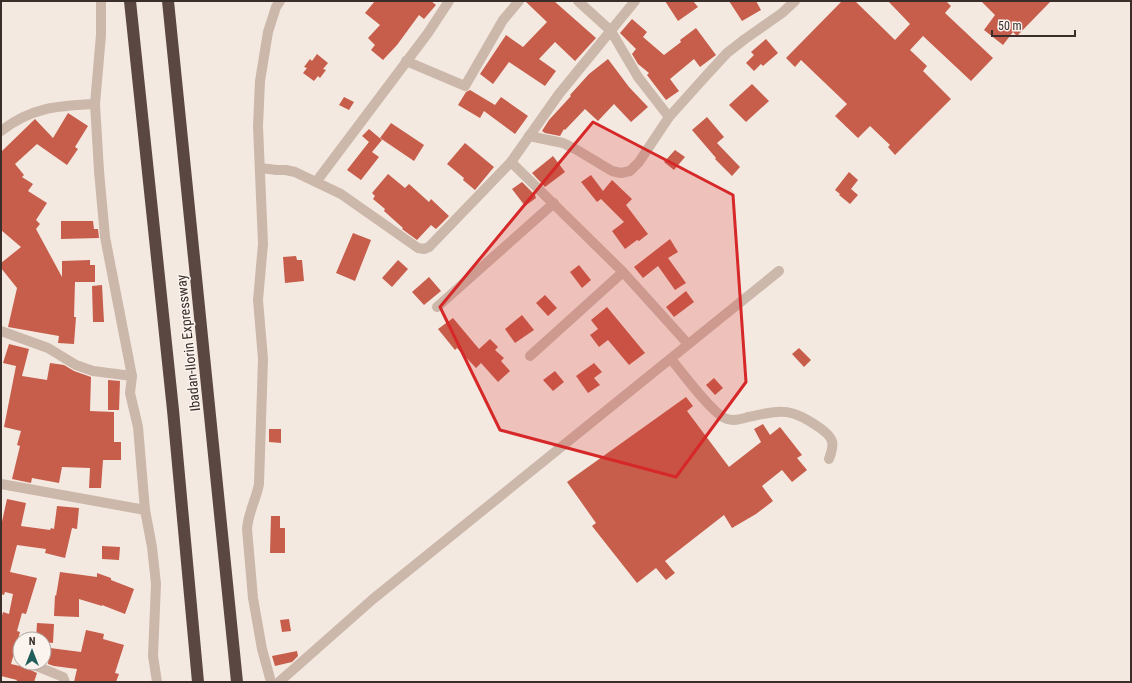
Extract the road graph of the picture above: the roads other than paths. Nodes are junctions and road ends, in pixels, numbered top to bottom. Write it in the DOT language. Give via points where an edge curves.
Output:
graph roads {
  1 [pos="101,1"];
  2 [pos="130,1"];
  3 [pos="168,1"];
  4 [pos="280,1"];
  5 [pos="449,1"];
  6 [pos="519,1"];
  7 [pos="578,1"];
  8 [pos="635,1"];
  9 [pos="795,1"];
  10 [pos="611,31"];
  11 [pos="406,61"];
  12 [pos="96,104"];
  13 [pos="669,117"];
  14 [pos="1,131"];
  15 [pos="529,136"];
  16 [pos="511,162"];
  17 [pos="260,168"];
  18 [pos="316,182"];
  19 [pos="554,203"];
  20 [pos="779,271"];
  21 [pos="623,272"];
  22 [pos="437,307"];
  23 [pos="1,331"];
  24 [pos="688,344"];
  25 [pos="530,356"];
  26 [pos="671,359"];
  27 [pos="132,376"];
  28 [pos="829,459"];
  29 [pos="1,484"];
  30 [pos="145,510"];
  31 [pos="48,671"];
  32 [pos="65,682"];
  33 [pos="157,682"];
  34 [pos="198,682"];
  35 [pos="237,682"];
  36 [pos="271,682"];
  37 [pos="278,682"];
  1 -- 12 [label="street"];
  2 -- 34 [label="highway, Ibadan-Ilorin Expressway" via="174,418"];
  3 -- 35 [label="highway, Ibadan-Ilorin Expressway"];
  4 -- 17 [label="street" via="268,32 260,81"];
  5 -- 11 [label="street"];
  6 -- 11 [label="street" via="503,20 465,86"];
  7 -- 10 [label="street"];
  8 -- 10 [label="street"];
  9 -- 13 [label="street" via="782,14 727,53"];
  10 -- 13 [label="street" via="638,77"];
  10 -- 15 [label="street" via="559,94"];
  11 -- 18 [label="street"];
  12 -- 14 [label="street" via="59,106 35,112 13,122"];
  12 -- 27 [label="street" via="105,236"];
  13 -- 15 [label="street" via="639,162 630,171 620,173 563,143"];
  15 -- 16 [label="street"];
  16 -- 18 [label="street" via="429,247 424,249 418,248 340,194"];
  16 -- 19 [label="street"];
  17 -- 18 [label="street" via="295,172"];
  17 -- 36 [label="street" via="264,244 258,300 262,359 259,484 247,529 253,598 262,650"];
  19 -- 21 [label="street"];
  19 -- 22 [label="street"];
  20 -- 24 [label="street"];
  21 -- 24 [label="street"];
  21 -- 25 [label="street"];
  23 -- 27 [label="street" via="48,348 87,369"];
  24 -- 26 [label="street"];
  26 -- 28 [label="street" via="716,413 727,419 778,411 805,418 834,443"];
  26 -- 37 [label="street" via="374,598"];
  27 -- 30 [label="street" via="130,393 138,427"];
  29 -- 30 [label="street"];
  30 -- 33 [label="street" via="156,584 153,656"];
  31 -- 32 [label="street" via="63,677"];
}
